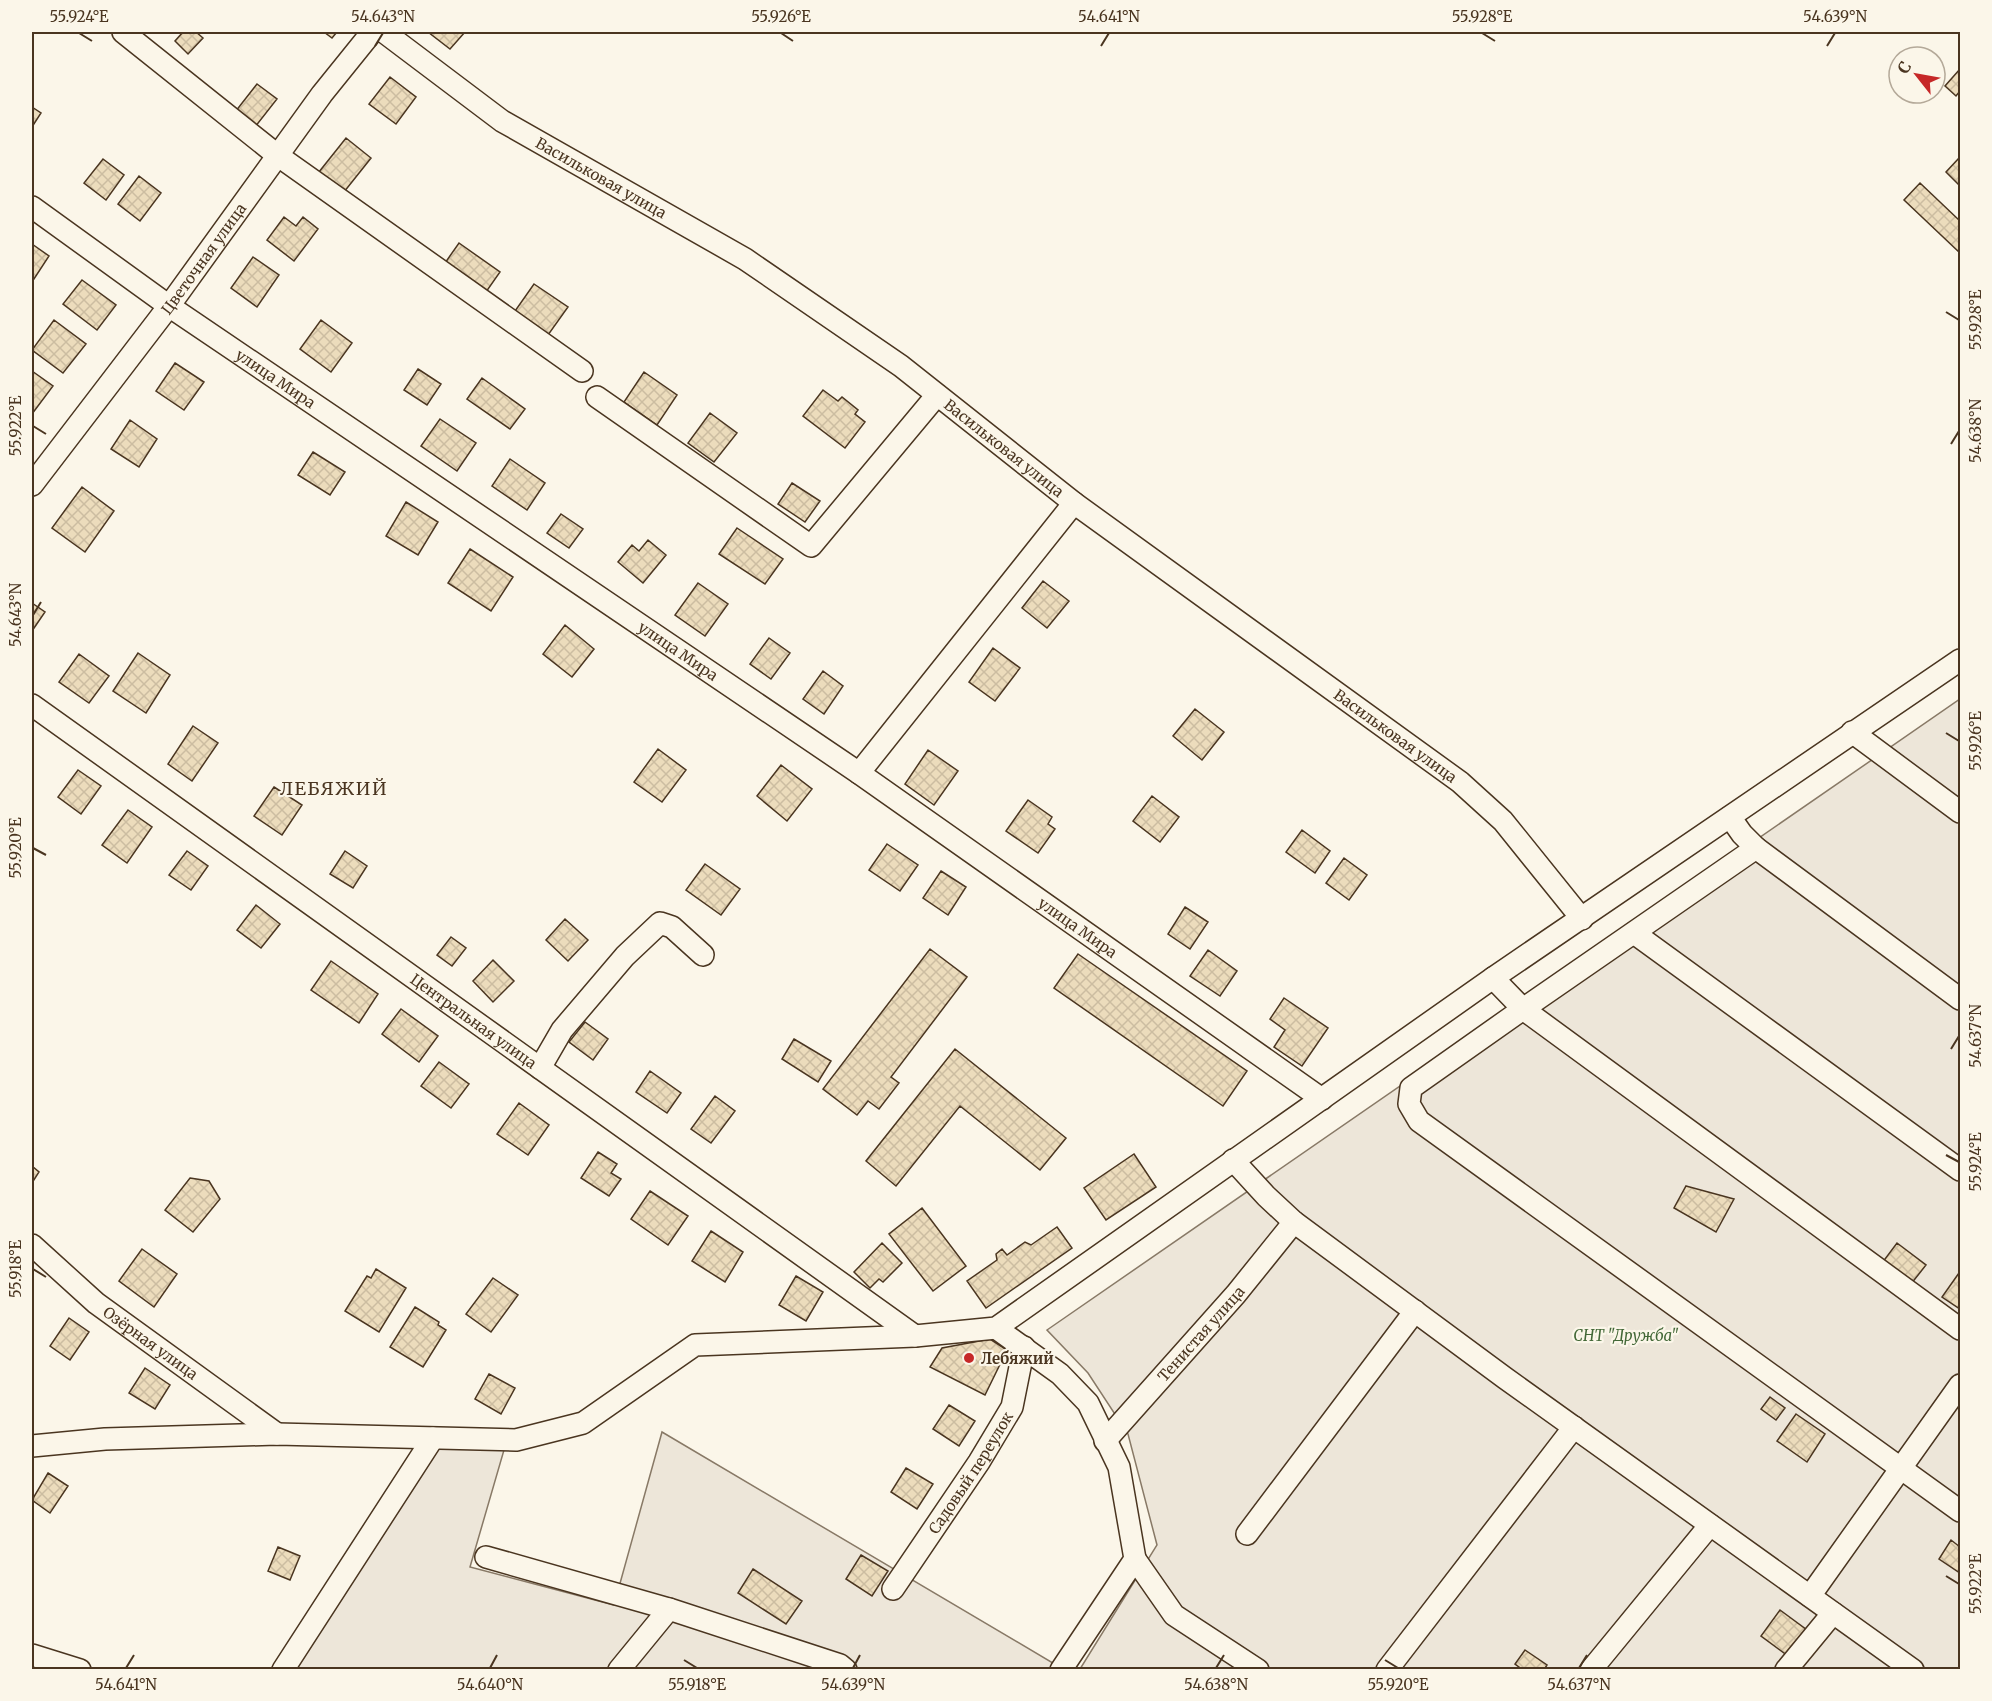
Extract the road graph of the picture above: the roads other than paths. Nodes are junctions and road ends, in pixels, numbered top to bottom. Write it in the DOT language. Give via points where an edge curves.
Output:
graph roads {
  1 [pos="123,32"];
  2 [pos="372,32"];
  3 [pos="384,32"];
  4 [pos="277,156"];
  5 [pos="32,207"];
  6 [pos="170,306"];
  7 [pos="582,371"];
  8 [pos="937,395"];
  9 [pos="597,397"];
  10 [pos="32,485"];
  11 [pos="1074,503"];
  12 [pos="1960,660"];
  13 [pos="32,705"];
  14 [pos="1852,732"];
  15 [pos="859,773"];
  16 [pos="1960,812"];
  17 [pos="1730,817"];
  18 [pos="1756,848"];
  19 [pos="1582,919"];
  20 [pos="1634,933"];
  21 [pos="703,955"];
  22 [pos="1493,978"];
  23 [pos="1960,999"];
  24 [pos="1523,1009"];
  25 [pos="540,1068"];
  26 [pos="1323,1099"];
  27 [pos="1233,1160"];
  28 [pos="1960,1170"];
  29 [pos="1294,1222"];
  30 [pos="32,1245"];
  31 [pos="1415,1311"];
  32 [pos="996,1328"];
  33 [pos="1960,1329"];
  34 [pos="915,1336"];
  35 [pos="1024,1347"];
  36 [pos="1960,1385"];
  37 [pos="1574,1428"];
  38 [pos="277,1434"];
  39 [pos="433,1438"];
  40 [pos="1105,1441"];
  41 [pos="32,1446"];
  42 [pos="1901,1468"];
  43 [pos="1960,1510"];
  44 [pos="1710,1525"];
  45 [pos="1247,1534"];
  46 [pos="486,1557"];
  47 [pos="1135,1559"];
  48 [pos="892,1589"];
  49 [pos="1810,1596"];
  50 [pos="669,1609"];
  51 [pos="1833,1613"];
  52 [pos="32,1655"];
  53 [pos="80,1670"];
  54 [pos="283,1670"];
  55 [pos="620,1670"];
  56 [pos="846,1670"];
  57 [pos="1061,1670"];
  58 [pos="1258,1670"];
  59 [pos="1387,1670"];
  60 [pos="1591,1670"];
  61 [pos="1786,1670"];
  62 [pos="1913,1670"];
  1 -- 4 [label="street"];
  2 -- 4 [label="street, Цветочная улица"];
  3 -- 8 [label="street, Васильковая улица" via="502,121 745,259"];
  4 -- 6 [label="street, Цветочная улица"];
  4 -- 7 [label="street"];
  5 -- 6 [label="street, улица Мира"];
  6 -- 10 [label="street, Цветочная улица"];
  6 -- 15 [label="street, улица Мира"];
  8 -- 9 [label="street" via="811,546"];
  8 -- 11 [label="street, Васильковая улица"];
  11 -- 15 [label="street"];
  11 -- 19 [label="street, Васильковая улица" via="1460,782 1503,821"];
  12 -- 14 [label="street"];
  13 -- 25 [label="street, Центральная улица"];
  14 -- 16 [label="street"];
  14 -- 17 [label="street"];
  15 -- 26 [label="street, улица Мира"];
  17 -- 18 [label="street"];
  17 -- 19 [label="street"];
  18 -- 20 [label="street"];
  18 -- 23 [label="street"];
  19 -- 22 [label="street"];
  20 -- 24 [label="street"];
  20 -- 28 [label="street"];
  21 -- 25 [label="street" via="672,927 660,923 625,956 562,1030"];
  22 -- 24 [label="street"];
  22 -- 26 [label="street"];
  24 -- 33 [label="street"];
  24 -- 42 [label="street" via="1411,1088 1409,1104 1419,1121"];
  25 -- 34 [label="street, Центральная улица"];
  26 -- 27 [label="street"];
  27 -- 29 [label="street"];
  27 -- 32 [label="street"];
  29 -- 31 [label="street"];
  29 -- 40 [label="street, Тенистая улица" via="1236,1294"];
  30 -- 38 [label="street, Озёрная улица" via="96,1303"];
  31 -- 37 [label="street"];
  31 -- 45 [label="street"];
  32 -- 34 [label="street"];
  32 -- 35 [label="street"];
  34 -- 39 [label="street" via="695,1345 583,1423 516,1440"];
  35 -- 40 [label="street" via="1060,1374 1088,1403"];
  35 -- 48 [label="street, Садовый переулок" via="1012,1407"];
  36 -- 42 [label="street"];
  37 -- 44 [label="street"];
  37 -- 59 [label="street"];
  38 -- 39 [label="street"];
  38 -- 41 [label="street" via="105,1439"];
  39 -- 54 [label="street"];
  40 -- 47 [label="street" via="1119,1467"];
  42 -- 43 [label="street"];
  42 -- 49 [label="street"];
  44 -- 49 [label="street"];
  44 -- 60 [label="street"];
  46 -- 50 [label="street"];
  47 -- 57 [label="street"];
  47 -- 58 [label="street" via="1174,1615"];
  49 -- 51 [label="street"];
  50 -- 55 [label="street"];
  50 -- 56 [label="street"];
  51 -- 61 [label="street"];
  51 -- 62 [label="street"];
  52 -- 53 [label="street"];
}
